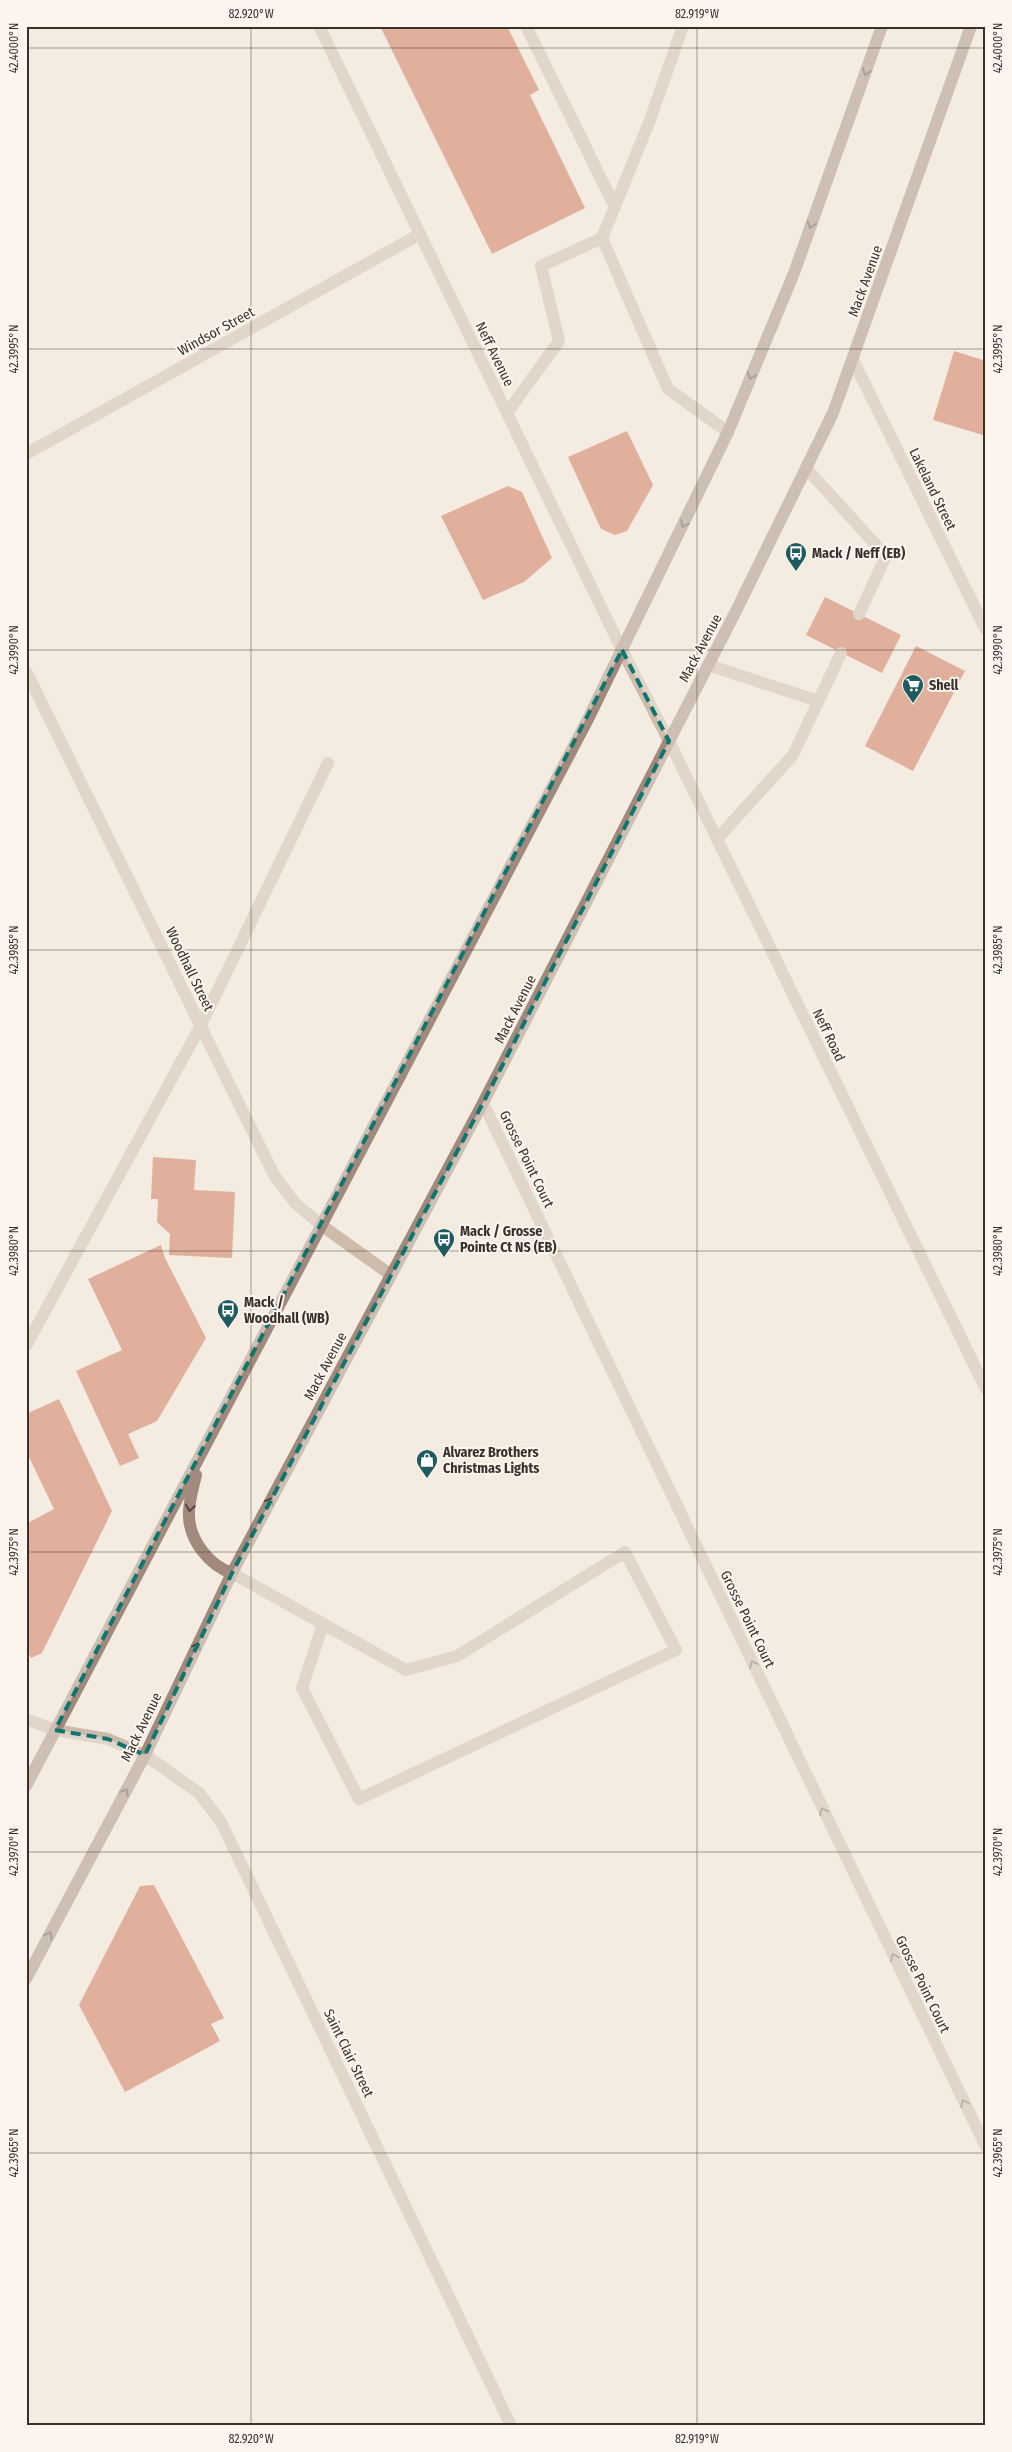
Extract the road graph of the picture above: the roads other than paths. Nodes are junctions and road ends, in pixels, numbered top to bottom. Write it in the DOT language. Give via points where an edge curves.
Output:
graph roads {
  1 [pos="319,26"];
  2 [pos="526,26"];
  3 [pos="683,26"];
  4 [pos="882,26"];
  5 [pos="971,26"];
  6 [pos="615,207"];
  7 [pos="420,234"];
  8 [pos="602,238"];
  9 [pos="853,360"];
  10 [pos="507,413"];
  11 [pos="728,432"];
  12 [pos="26,454"];
  13 [pos="806,468"];
  14 [pos="858,614"];
  15 [pos="986,630"];
  16 [pos="622,650"];
  17 [pos="841,653"];
  18 [pos="708,665"];
  19 [pos="26,671"];
  20 [pos="645,694"];
  21 [pos="818,702"];
  22 [pos="669,740"];
  23 [pos="328,763"];
  24 [pos="717,839"];
  25 [pos="201,1025"];
  26 [pos="483,1103"];
  27 [pos="322,1225"];
  28 [pos="392,1274"];
  29 [pos="26,1346"];
  30 [pos="986,1389"];
  31 [pos="200,1460"];
  32 [pos="232,1573"];
  33 [pos="323,1624"];
  34 [pos="26,1719"];
  35 [pos="55,1730"];
  36 [pos="144,1755"];
  37 [pos="26,1786"];
  38 [pos="26,1979"];
  39 [pos="986,2147"];
  40 [pos="511,2426"];
  1 -- 7 [label="street, Neff Avenue"];
  2 -- 6 [label="street"];
  3 -- 6 [label="street"];
  4 -- 11 [label="main road, one-way" via="794,273"];
  5 -- 9 [label="main road, Mack Avenue"];
  6 -- 8 [label="street"];
  7 -- 10 [label="street, Neff Avenue"];
  7 -- 12 [label="street, Windsor Street"];
  8 -- 10 [label="street" via="541,266 559,341"];
  8 -- 11 [label="street" via="668,389"];
  9 -- 13 [label="main road, Mack Avenue" via="833,413"];
  9 -- 15 [label="street, Lakeland Street"];
  10 -- 16 [label="street, Neff Avenue"];
  11 -- 16 [label="main road, one-way"];
  13 -- 14 [label="street" via="886,556"];
  13 -- 18 [label="main road, Mack Avenue"];
  16 -- 20 [label="street, Neff Avenue"];
  16 -- 27 [label="main road"];
  17 -- 21 [label="street"];
  18 -- 21 [label="street"];
  18 -- 22 [label="main road, Mack Avenue"];
  19 -- 25 [label="street, Woodhall Street"];
  20 -- 22 [label="street, Neff Road"];
  21 -- 24 [label="street" via="794,755"];
  22 -- 24 [label="street, Neff Road"];
  22 -- 26 [label="main road, Mack Avenue"];
  23 -- 25 [label="street"];
  24 -- 30 [label="street, Neff Road"];
  25 -- 27 [label="street, Woodhall Street" via="274,1175 295,1203"];
  25 -- 29 [label="street"];
  26 -- 28 [label="main road, Mack Avenue"];
  39 -- 26 [label="street, Grosse Point Court, one-way"];
  27 -- 28 [label="street, Woodhall Street"];
  27 -- 31 [label="main road"];
  32 -- 28 [label="main road, Mack Avenue, one-way"];
  31 -- 32 [label="main road, one-way" via="189,1513 191,1528 214,1564"];
  31 -- 35 [label="main road"];
  32 -- 33 [label="street"];
  36 -- 32 [label="main road, Mack Avenue, one-way"];
  33 -- 33 [label="street" via="406,1670 457,1656 625,1552 676,1650 359,1800 302,1688"];
  34 -- 35 [label="street, Saint Clair Street"];
  35 -- 36 [label="street, Saint Clair Street" via="108,1739"];
  35 -- 37 [label="main road"];
  38 -- 36 [label="main road, Mack Avenue, one-way"];
  36 -- 40 [label="street, Saint Clair Street" via="199,1793 221,1822"];
}
